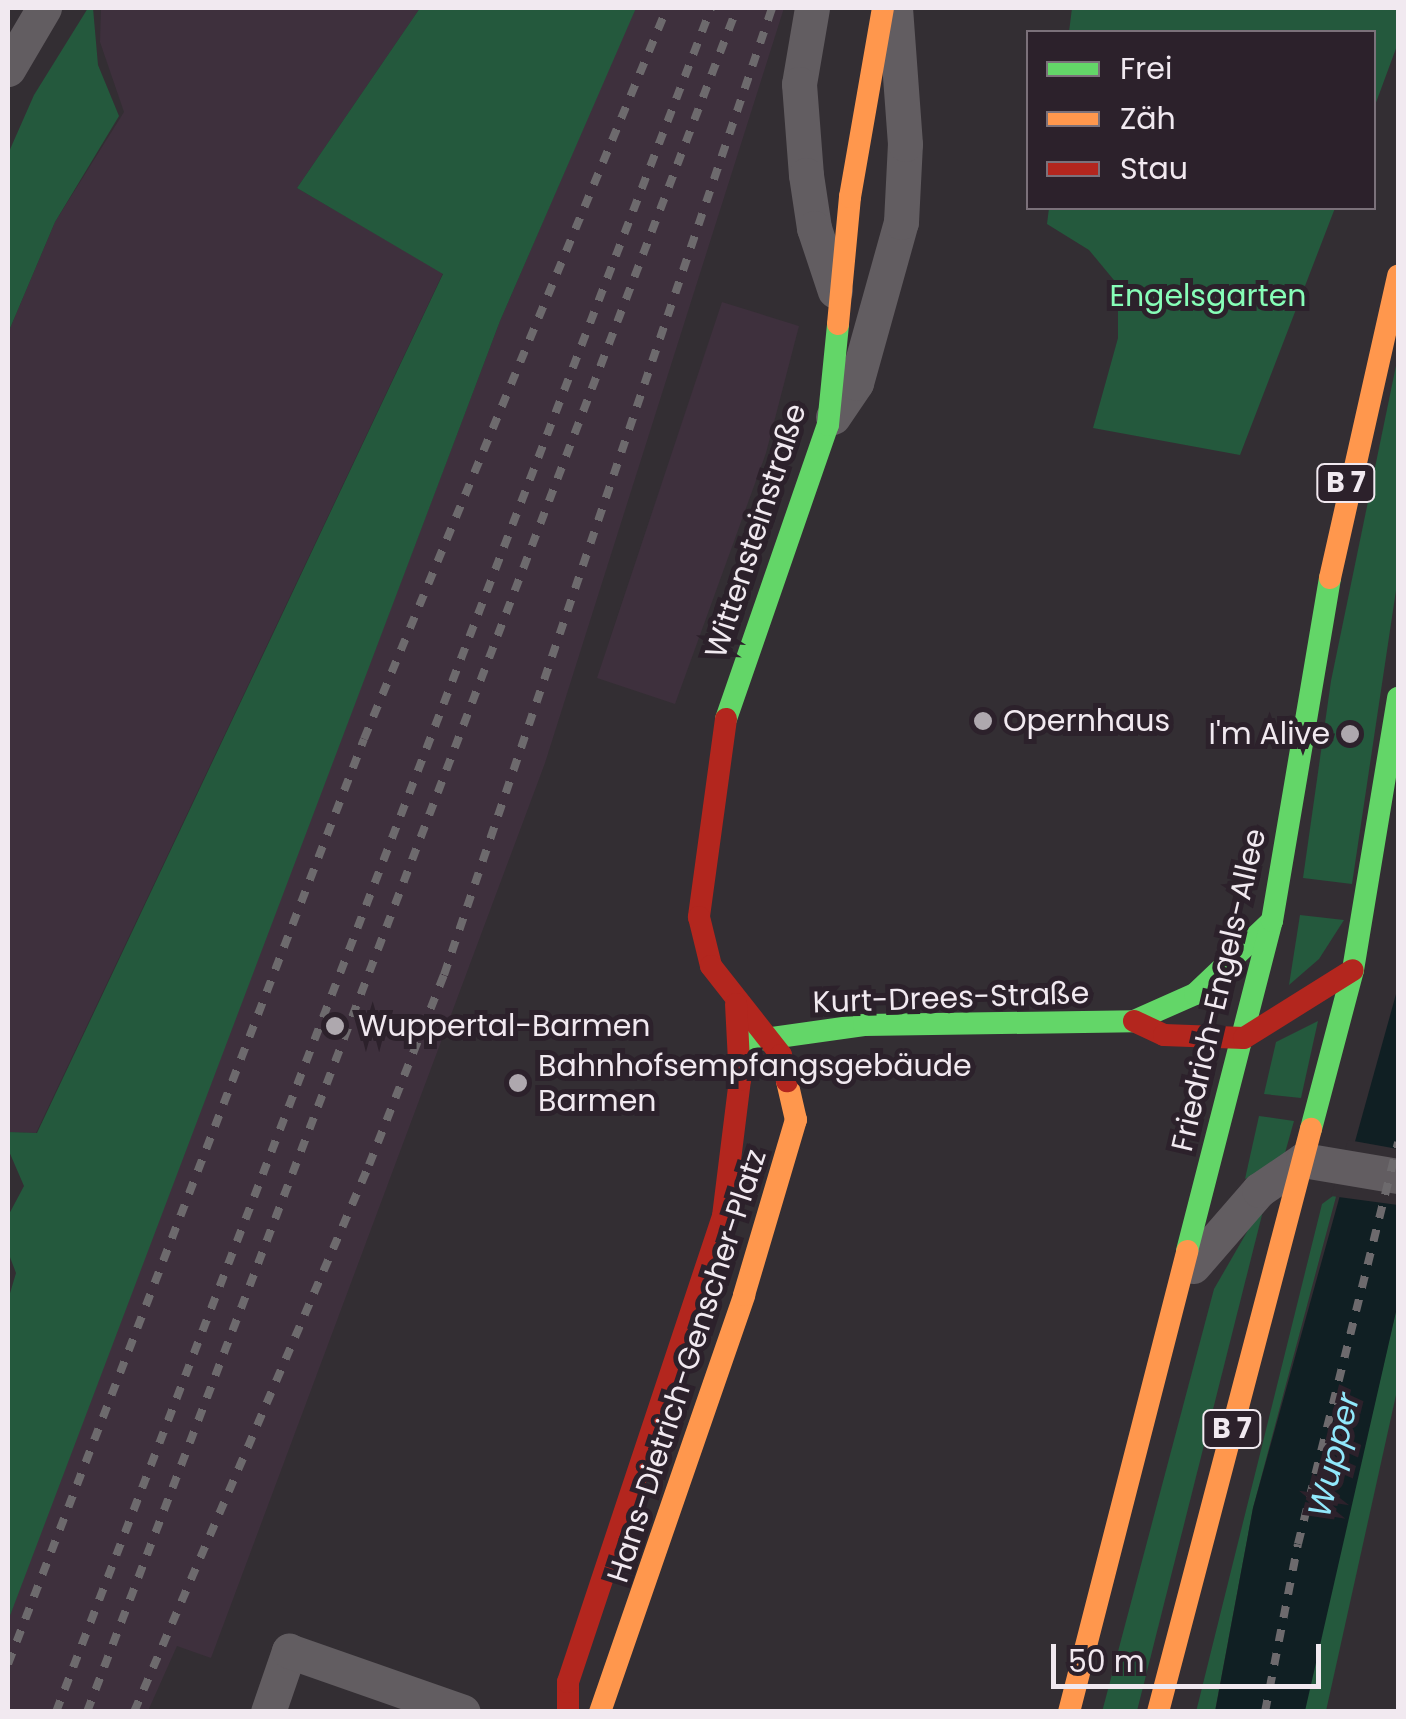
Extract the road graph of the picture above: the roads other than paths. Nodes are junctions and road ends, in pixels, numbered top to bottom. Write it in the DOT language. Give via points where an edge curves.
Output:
graph roads {
  1 [pos="44,8"];
  2 [pos="812,8"];
  3 [pos="883,8"];
  4 [pos="894,8"];
  5 [pos="8,69"];
  6 [pos="1398,276"];
  7 [pos="840,305"];
  8 [pos="828,425"];
  9 [pos="1398,698"];
  10 [pos="1272,921"];
  11 [pos="1353,970"];
  12 [pos="736,1004"];
  13 [pos="1134,1021"];
  14 [pos="771,1037"];
  15 [pos="1244,1038"];
  16 [pos="741,1042"];
  17 [pos="1317,1162"];
  18 [pos="1398,1176"];
  19 [pos="1180,1283"];
  20 [pos="268,1712"];
  21 [pos="463,1712"];
  22 [pos="568,1712"];
  23 [pos="600,1712"];
  24 [pos="1069,1712"];
  25 [pos="1158,1712"];
  1 -- 5 [label="street"];
  2 -- 7 [label="street" via="798,84 806,175 814,228"];
  3 -- 7 [label="main road, Wittensteinstraße" via="862,105"];
  4 -- 8 [label="street" via="906,144 890,278 856,382"];
  6 -- 10 [label="main road, Friedrich-Engels-Allee / B 7" via="1345,489"];
  7 -- 8 [label="main road, Wittensteinstraße"];
  8 -- 12 [label="main road, Wittensteinstraße" via="727,712 710,802 699,917 711,966"];
  9 -- 11 [label="main road, B 7"];
  10 -- 13 [label="main road, Kurt-Drees-Straße" via="1195,994"];
  10 -- 15 [label="main road, Friedrich-Engels-Allee / B 7"];
  11 -- 15 [label="main road"];
  11 -- 17 [label="main road, B 7"];
  12 -- 14 [label="main road, Hans-Dietrich-Genscher-Platz"];
  12 -- 16 [label="main road, Hans-Dietrich-Genscher-Platz"];
  13 -- 14 [label="main road, Kurt-Drees-Straße" via="864,1026"];
  13 -- 15 [label="main road, Kurt-Drees-Straße" via="1164,1035"];
  14 -- 16 [label="main road"];
  14 -- 23 [label="main road, Hans-Dietrich-Genscher-Platz" via="791,1080 792,1144"];
  15 -- 19 [label="main road, Friedrich-Engels-Allee / B 7"];
  16 -- 22 [label="main road, Hans-Dietrich-Genscher-Platz" via="722,1216 568,1682"];
  17 -- 18 [label="street"];
  17 -- 19 [label="street" via="1259,1190"];
  17 -- 25 [label="main road, B 7"];
  19 -- 24 [label="main road, Friedrich-Engels-Allee / B 7"];
  20 -- 21 [label="street" via="289,1650"];
}
